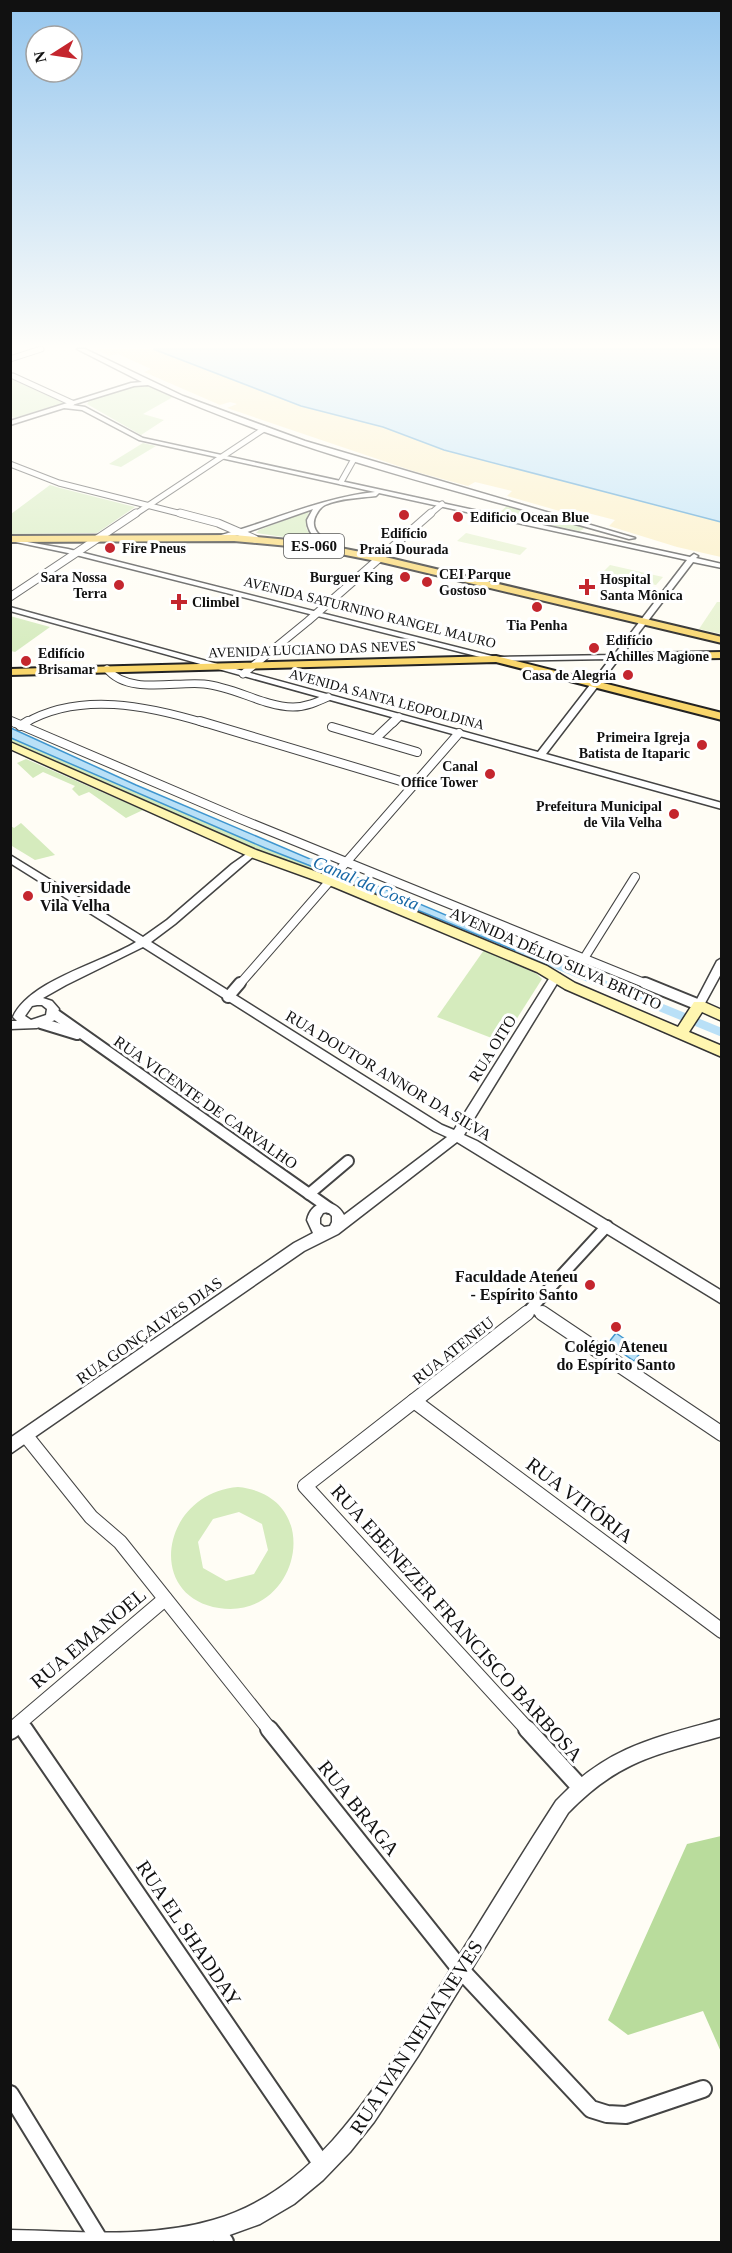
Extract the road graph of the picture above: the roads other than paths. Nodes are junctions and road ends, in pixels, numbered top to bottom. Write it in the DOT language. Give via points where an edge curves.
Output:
graph roads {
  1 [pos="210,454"];
  2 [pos="226,454"];
  3 [pos="339,454"];
  4 [pos="222,457"];
  5 [pos="354,459"];
  6 [pos="10,464"];
  7 [pos="336,488"];
  8 [pos="398,495"];
  9 [pos="343,498"];
  10 [pos="449,499"];
  11 [pos="322,504"];
  12 [pos="148,506"];
  13 [pos="218,523"];
  14 [pos="582,524"];
  15 [pos="571,532"];
  16 [pos="238,533"];
  17 [pos="220,537"];
  18 [pos="98,538"];
  19 [pos="10,539"];
  20 [pos="255,539"];
  21 [pos="338,550"];
  22 [pos="76,553"];
  23 [pos="693,558"];
  24 [pos="381,559"];
  25 [pos="722,564"];
  26 [pos="10,597"];
  27 [pos="10,609"];
  28 [pos="317,614"];
  29 [pos="643,621"];
  30 [pos="722,640"];
  31 [pos="722,655"];
  32 [pos="615,657"];
  33 [pos="496,659"];
  34 [pos="252,665"];
  35 [pos="217,667"];
  36 [pos="107,669"];
  37 [pos="10,672"];
  38 [pos="243,674"];
  39 [pos="593,685"];
  40 [pos="328,697"];
  41 [pos="399,717"];
  42 [pos="722,717"];
  43 [pos="10,721"];
  44 [pos="20,726"];
  45 [pos="332,727"];
  46 [pos="459,733"];
  47 [pos="375,739"];
  48 [pos="12,746"];
  49 [pos="417,752"];
  50 [pos="540,756"];
  51 [pos="414,785"];
  52 [pos="722,807"];
  53 [pos="252,853"];
  54 [pos="10,858"];
  55 [pos="345,866"];
  56 [pos="635,877"];
  57 [pos="333,880"];
  58 [pos="144,943"];
  59 [pos="583,960"];
  60 [pos="722,961"];
  61 [pos="556,977"];
  62 [pos="72,978"];
  63 [pos="228,997"];
  64 [pos="26,1005"];
  65 [pos="52,1009"];
  66 [pos="10,1013"];
  67 [pos="722,1016"];
  68 [pos="690,1020"];
  69 [pos="41,1023"];
  70 [pos="28,1024"];
  71 [pos="10,1025"];
  72 [pos="83,1036"];
  73 [pos="722,1052"];
  74 [pos="457,1136"];
  75 [pos="348,1161"];
  76 [pos="310,1195"];
  77 [pos="332,1210"];
  78 [pos="361,1210"];
  79 [pos="312,1218"];
  80 [pos="607,1226"];
  81 [pos="333,1228"];
  82 [pos="299,1246"];
  83 [pos="722,1298"];
  84 [pos="534,1308"];
  85 [pos="414,1401"];
  86 [pos="722,1434"];
  87 [pos="17,1444"];
  88 [pos="305,1486"];
  89 [pos="165,1599"];
  90 [pos="722,1631"];
  91 [pos="15,1727"];
  92 [pos="722,1727"];
  93 [pos="580,1786"];
  94 [pos="461,1970"];
  95 [pos="703,2089"];
  96 [pos="10,2094"];
  97 [pos="323,2166"];
  98 [pos="221,2236"];
  99 [pos="10,2241"];
  100 [pos="100,2241"];
  1 -- 4 [label="street"];
  2 -- 4 [label="street"];
  3 -- 5 [label="street"];
  4 -- 7 [label="street"];
  4 -- 12 [label="street"];
  5 -- 7 [label="street"];
  5 -- 10 [label="street"];
  6 -- 12 [label="street" via="53,482"];
  7 -- 8 [label="street"];
  7 -- 9 [label="street" via="335,497"];
  7 -- 11 [label="street"];
  8 -- 9 [label="street"];
  8 -- 10 [label="street"];
  9 -- 11 [label="street"];
  10 -- 14 [label="street"];
  10 -- 15 [label="street"];
  10 -- 24 [label="street"];
  11 -- 16 [label="street"];
  11 -- 21 [label="street" via="313,514 311,528 320,540"];
  12 -- 13 [label="street"];
  12 -- 18 [label="street"];
  13 -- 16 [label="street"];
  13 -- 17 [label="street" via="224,530"];
  14 -- 15 [label="street" via="587,528 585,531"];
  14 -- 23 [label="street"];
  15 -- 23 [label="street"];
  16 -- 17 [label="street"];
  16 -- 20 [label="street"];
  17 -- 18 [label="main road, ES-060"];
  17 -- 20 [label="main road, ES-060"];
  18 -- 19 [label="main road, ES-060"];
  18 -- 22 [label="street"];
  19 -- 22 [label="street, AVENIDA SATURNINO RANGEL MAURO"];
  20 -- 21 [label="main road, ES-060"];
  21 -- 24 [label="main road, ES-060"];
  22 -- 26 [label="street"];
  22 -- 28 [label="street, AVENIDA SATURNINO RANGEL MAURO"];
  23 -- 25 [label="street"];
  23 -- 29 [label="street"];
  24 -- 28 [label="street"];
  24 -- 29 [label="main road, ES-060"];
  27 -- 35 [label="street, AVENIDA SANTA LEOPOLDINA"];
  28 -- 33 [label="street, AVENIDA SATURNINO RANGEL MAURO"];
  28 -- 34 [label="street"];
  29 -- 30 [label="main road, ES-060"];
  29 -- 32 [label="street"];
  31 -- 32 [label="main road, AVENIDA LUCIANO DAS NEVES"];
  32 -- 33 [label="street, AVENIDA LUCIANO DAS NEVES"];
  32 -- 39 [label="street"];
  33 -- 34 [label="main road, AVENIDA LUCIANO DAS NEVES"];
  33 -- 39 [label="main road, AVENIDA SATURNINO RANGEL MAURO"];
  34 -- 35 [label="main road, AVENIDA LUCIANO DAS NEVES"];
  34 -- 38 [label="street"];
  35 -- 36 [label="main road, AVENIDA LUCIANO DAS NEVES"];
  35 -- 38 [label="street, AVENIDA SANTA LEOPOLDINA"];
  36 -- 37 [label="main road, AVENIDA LUCIANO DAS NEVES"];
  36 -- 40 [label="street" via="112,677 126,682 208,684 289,708 311,706"];
  38 -- 40 [label="street, AVENIDA SANTA LEOPOLDINA"];
  39 -- 42 [label="main road, AVENIDA SATURNINO RANGEL MAURO"];
  39 -- 50 [label="street"];
  40 -- 41 [label="street, AVENIDA SANTA LEOPOLDINA"];
  41 -- 46 [label="street, AVENIDA SANTA LEOPOLDINA"];
  41 -- 47 [label="street"];
  43 -- 44 [label="street, AVENIDA DÉLIO SILVA BRITTO"];
  44 -- 51 [label="street" via="40,714 68,708 123,705 158,709"];
  44 -- 55 [label="street, AVENIDA DÉLIO SILVA BRITTO"];
  45 -- 47 [label="street"];
  46 -- 50 [label="street, AVENIDA SANTA LEOPOLDINA"];
  46 -- 51 [label="street"];
  47 -- 49 [label="street"];
  48 -- 53 [label="main road, AVENIDA DÉLIO SILVA BRITTO"];
  50 -- 52 [label="street, AVENIDA SANTA LEOPOLDINA"];
  51 -- 55 [label="street"];
  53 -- 57 [label="main road, AVENIDA DÉLIO SILVA BRITTO"];
  53 -- 58 [label="street"];
  54 -- 58 [label="street, RUA DOUTOR ANNOR DA SILVA"];
  55 -- 57 [label="street"];
  55 -- 59 [label="street, AVENIDA DÉLIO SILVA BRITTO"];
  56 -- 59 [label="street"];
  57 -- 61 [label="main road, AVENIDA DÉLIO SILVA BRITTO"];
  57 -- 63 [label="street"];
  58 -- 62 [label="street"];
  58 -- 63 [label="street, RUA DOUTOR ANNOR DA SILVA"];
  59 -- 68 [label="street, AVENIDA DÉLIO SILVA BRITTO"];
  60 -- 68 [label="street"];
  61 -- 68 [label="main road, AVENIDA DÉLIO SILVA BRITTO" via="570,986"];
  61 -- 74 [label="street, RUA OITO"];
  62 -- 64 [label="street"];
  62 -- 65 [label="street" via="55,994"];
  63 -- 74 [label="street, RUA DOUTOR ANNOR DA SILVA" via="438,1128"];
  64 -- 65 [label="street" via="37,1001"];
  64 -- 66 [label="street"];
  64 -- 70 [label="street" via="19,1017"];
  65 -- 69 [label="street"];
  65 -- 72 [label="street, RUA VICENTE DE CARVALHO"];
  67 -- 68 [label="main road, AVENIDA DÉLIO SILVA BRITTO"];
  68 -- 73 [label="main road, AVENIDA DÉLIO SILVA BRITTO"];
  69 -- 70 [label="street"];
  69 -- 72 [label="street, RUA VICENTE DE CARVALHO"];
  70 -- 71 [label="street"];
  72 -- 76 [label="street, RUA VICENTE DE CARVALHO"];
  74 -- 78 [label="street, RUA GONÇALVES DIAS"];
  74 -- 80 [label="street, RUA DOUTOR ANNOR DA SILVA"];
  75 -- 76 [label="street"];
  76 -- 77 [label="street, RUA VICENTE DE CARVALHO"];
  76 -- 79 [label="street"];
  77 -- 78 [label="street"];
  77 -- 79 [label="street" via="318,1210"];
  77 -- 81 [label="street" via="340,1218"];
  78 -- 81 [label="street, RUA GONÇALVES DIAS"];
  79 -- 81 [label="street" via="318,1230"];
  79 -- 82 [label="street, RUA GONÇALVES DIAS" via="306,1239"];
  80 -- 83 [label="street, RUA DOUTOR ANNOR DA SILVA"];
  80 -- 84 [label="street, RUA ATENEU"];
  81 -- 82 [label="street, RUA GONÇALVES DIAS"];
  82 -- 87 [label="street, RUA GONÇALVES DIAS"];
  84 -- 85 [label="street, RUA ATENEU"];
  84 -- 86 [label="street"];
  85 -- 88 [label="street, RUA ATENEU"];
  85 -- 90 [label="street, RUA VITÓRIA"];
  87 -- 89 [label="street, RUA BRAGA" via="120,1542"];
  88 -- 93 [label="street, RUA EBENEZER FRANCISCO BARBOSA"];
  89 -- 91 [label="street, RUA EMANOEL"];
  89 -- 94 [label="street, RUA BRAGA"];
  91 -- 97 [label="street, RUA EL SHADDAY"];
  92 -- 93 [label="street, RUA IVAN NEIVA NEVES" via="621,1758"];
  93 -- 94 [label="street, RUA IVAN NEIVA NEVES" via="561,1807"];
  94 -- 95 [label="street, RUA BRAGA" via="591,2109 626,2115"];
  94 -- 97 [label="street, RUA IVAN NEIVA NEVES" via="369,2114"];
  96 -- 100 [label="street"];
  97 -- 98 [label="street, RUA IVAN NEIVA NEVES" via="271,2206"];
  98 -- 100 [label="street, RUA IVAN NEIVA NEVES"];
  99 -- 100 [label="street, RUA IVAN NEIVA NEVES"];
}
